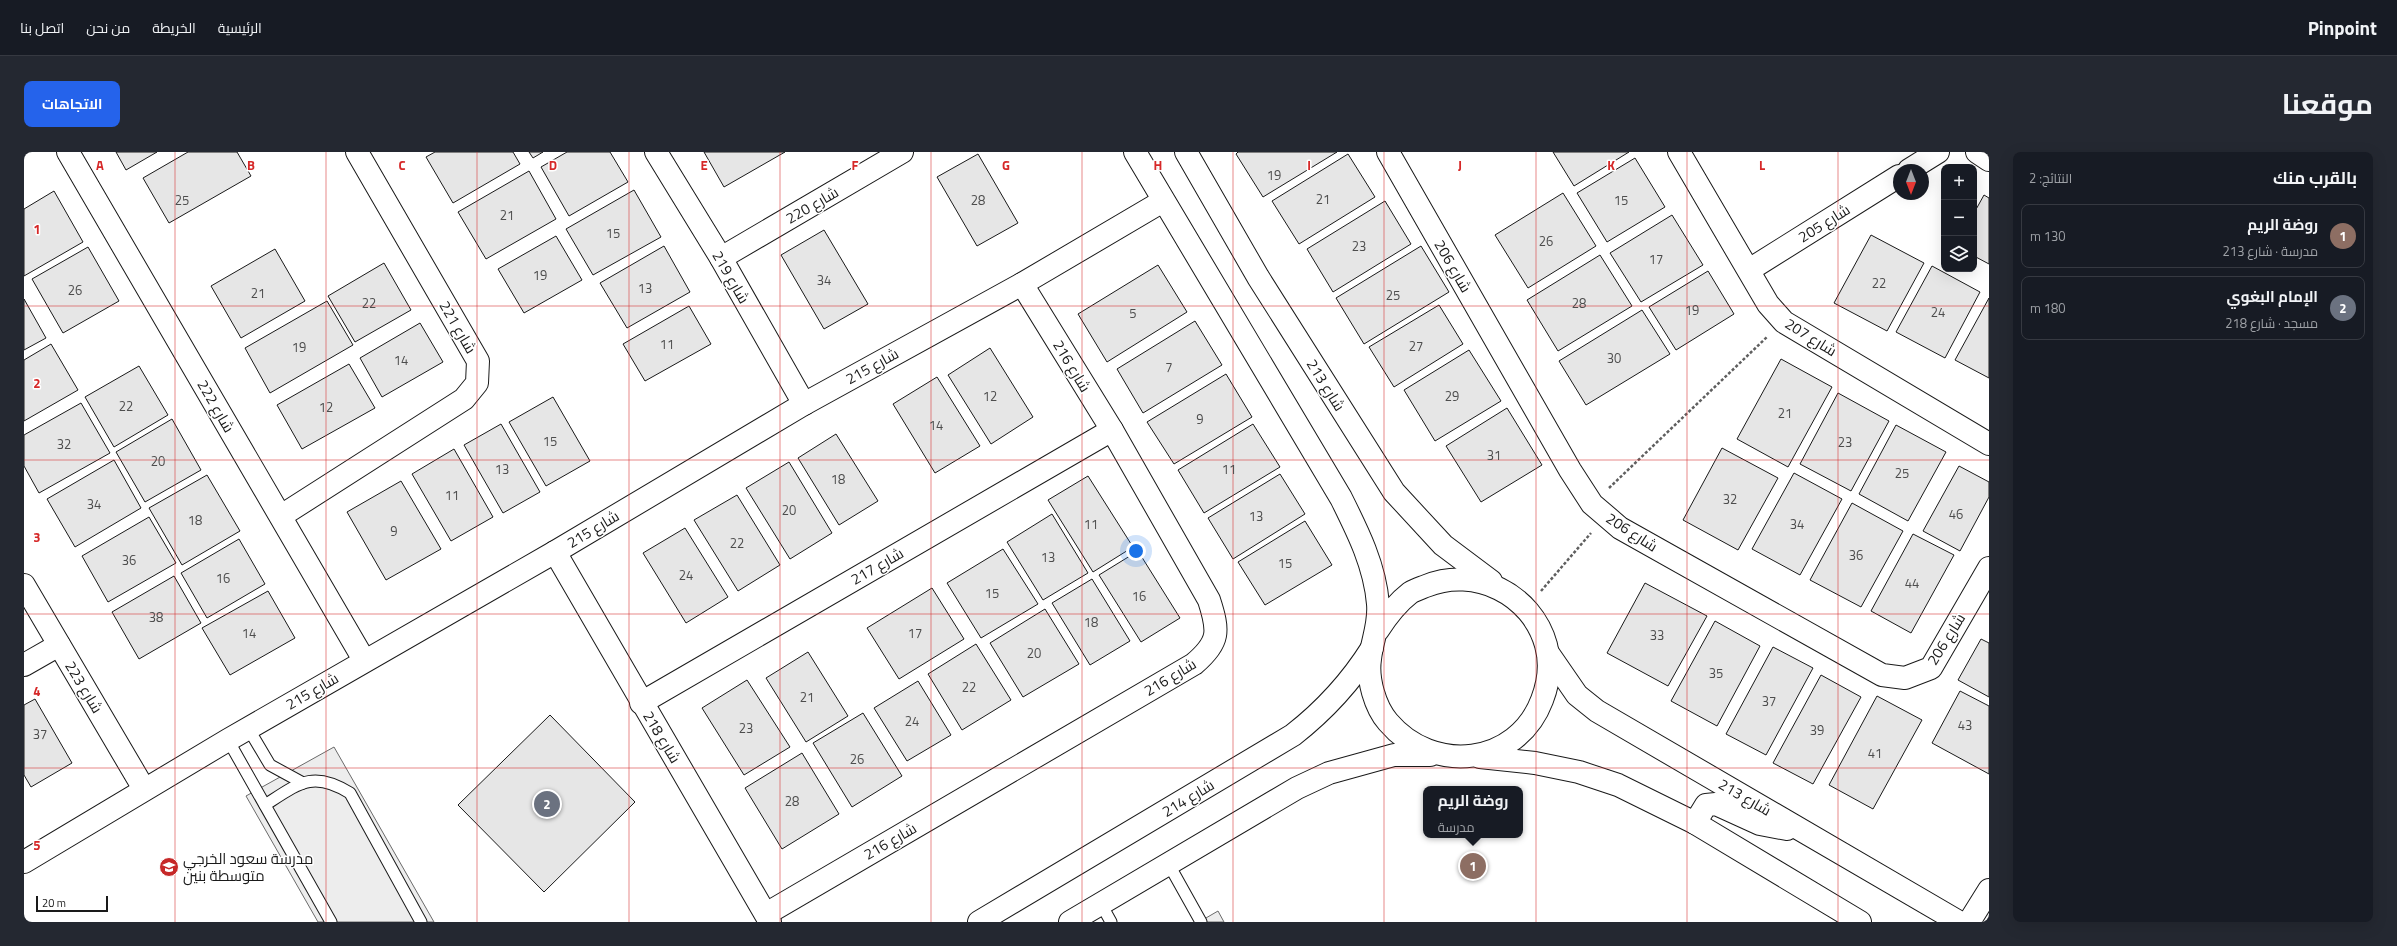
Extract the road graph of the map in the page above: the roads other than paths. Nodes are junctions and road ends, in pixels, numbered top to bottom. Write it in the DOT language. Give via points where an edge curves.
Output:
graph roads {
  1 [pos="68,152"];
  2 [pos="357,152"];
  3 [pos="656,152"];
  4 [pos="902,152"];
  5 [pos="1135,152"];
  6 [pos="1186,152"];
  7 [pos="1388,152"];
  8 [pos="1679,152"];
  9 [pos="1938,152"];
  10 [pos="1977,152"];
  11 [pos="1989,160"];
  12 [pos="1919,164"];
  13 [pos="1893,180"];
  14 [pos="1163,200"];
  15 [pos="721,258"];
  16 [pos="1749,270"];
  17 [pos="1022,284"];
  18 [pos="804,404"];
  19 [pos="1112,430"];
  20 [pos="1989,444"];
  21 [pos="281,516"];
  22 [pos="555,552"];
  23 [pos="1989,568"];
  24 [pos="24,585"];
  25 [pos="1502,589"];
  26 [pos="1376,637"];
  27 [pos="59,645"];
  28 [pos="1548,653"];
  29 [pos="364,660"];
  30 [pos="24,665"];
  31 [pos="641,702"];
  32 [pos="248,728"];
  33 [pos="228,740"];
  34 [pos="1438,756"];
  35 [pos="1473,757"];
  36 [pos="303,783"];
  37 [pos="144,789"];
  38 [pos="265,805"];
  39 [pos="1695,823"];
  40 [pos="1802,830"];
  41 [pos="24,862"];
  42 [pos="1168,863"];
  43 [pos="1989,890"];
  44 [pos="1106,913"];
  45 [pos="768,918"];
  46 [pos="331,922"];
  47 [pos="421,922"];
  48 [pos="979,922"];
  49 [pos="1070,922"];
  50 [pos="1201,922"];
  51 [pos="1860,922"];
  52 [pos="1959,922"];
  53 [pos="1969,922"];
  1 -- 21 [label="street, شارع 222"];
  2 -- 21 [label="street, شارع 221" via="478,361 477,383 464,399"];
  3 -- 15 [label="street, شارع 219"];
  4 -- 15 [label="street, شارع 220"];
  5 -- 14 [label="street"];
  6 -- 25 [label="street, شارع 213" via="1258,277 1394,492 1443,545"];
  7 -- 23 [label="street, شارع 206" via="1570,470 1599,510 1620,528 1882,675 1905,678 1931,668"];
  8 -- 16 [label="street, شارع 207"];
  9 -- 12 [label="street"];
  10 -- 11 [label="street"];
  13 -- 16 [label="street, شارع 205"];
  14 -- 17 [label="street, شارع 215"];
  14 -- 26 [label="street" via="1341,498 1357,530 1375,581 1378,605"];
  15 -- 18 [label="street, شارع 219"];
  16 -- 20 [label="street, شارع 207" via="1768,304 1784,322"];
  17 -- 18 [label="street, شارع 215"];
  17 -- 19 [label="street, شارع 216"];
  18 -- 22 [label="street, شارع 215"];
  19 -- 31 [label="street, شارع 217"];
  19 -- 45 [label="street, شارع 216" via="1209,600 1216,621 1215,638 1208,652 1187,668"];
  21 -- 29 [label="street, شارع 222"];
  22 -- 29 [label="street, شارع 215"];
  22 -- 31 [label="street, شارع 218"];
  24 -- 27 [label="street, شارع 223"];
  25 -- 26 [label="street, شارع 214" via="1472,579 1440,580 1412,592 1388,613"];
  25 -- 28 [label="street, شارع 213" via="1527,608 1543,634"];
  26 -- 34 [label="street" via="1370,660 1372,691 1387,721 1410,743"];
  26 -- 48 [label="street, شارع 214" via="1341,692 1293,735"];
  27 -- 30 [label="street"];
  27 -- 37 [label="street, شارع 223"];
  28 -- 35 [label="street" via="1548,684 1537,714 1527,727 1503,747"];
  28 -- 40 [label="street, شارع 213" via="1577,695 1597,711"];
  29 -- 32 [label="street, شارع 215"];
  31 -- 45 [label="street, شارع 218"];
  32 -- 33 [label="street, شارع 215"];
  32 -- 36 [label="lane" via="270,766"];
  33 -- 37 [label="street, شارع 215"];
  33 -- 38 [label="lane"];
  34 -- 35 [label="street"];
  34 -- 42 [label="street" via="1394,755 1329,774 1297,788"];
  35 -- 39 [label="street" via="1535,763 1579,772 1618,785"];
  36 -- 38 [label="lane"];
  36 -- 47 [label="lane" via="323,781 335,784 350,793"];
  37 -- 41 [label="street, شارع 215"];
  38 -- 46 [label="lane"];
  39 -- 40 [label="street" via="1706,805 1716,804 1767,826"];
  39 -- 51 [label="street"];
  40 -- 52 [label="street, شارع 213"];
  42 -- 44 [label="street"];
  42 -- 50 [label="lane"];
  43 -- 53 [label="street"];
  44 -- 49 [label="street"];
}
